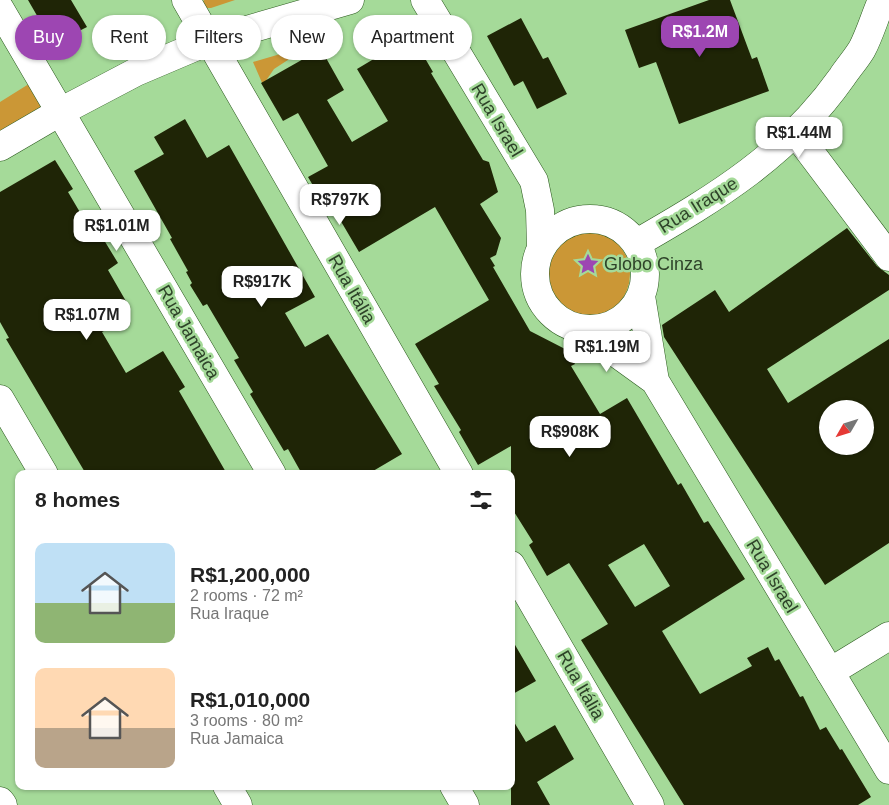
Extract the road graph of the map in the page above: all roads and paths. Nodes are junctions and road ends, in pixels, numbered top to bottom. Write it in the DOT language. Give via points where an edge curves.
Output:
graph roads {
  1 [pos="186,0"];
  2 [pos="350,0"];
  3 [pos="425,0"];
  4 [pos="882,0"];
  5 [pos="0,9"];
  6 [pos="195,15"];
  7 [pos="261,26"];
  8 [pos="176,55"];
  9 [pos="221,60"];
  10 [pos="60,112"];
  11 [pos="795,132"];
  12 [pos="0,147"];
  13 [pos="636,243"];
  14 [pos="540,249"];
  15 [pos="889,258"];
  16 [pos="641,296"];
  17 [pos="584,329"];
  18 [pos="655,382"];
  19 [pos="0,398"];
  20 [pos="42,470"];
  21 [pos="270,470"];
  22 [pos="457,470"];
  23 [pos="515,572"];
  24 [pos="889,636"];
  25 [pos="830,672"];
  26 [pos="889,770"];
  27 [pos="229,790"];
  28 [pos="456,790"];
  29 [pos="0,801"];
  30 [pos="2,805"];
  31 [pos="238,805"];
  32 [pos="465,805"];
  33 [pos="650,805"];
  1 -- 6 [label="street, Rua Itália"];
  2 -- 7 [label="street"];
  3 -- 14 [label="street, Rua Israel" via="534,181 540,210"];
  4 -- 11 [label="street, Rua Iraque" via="862,49 824,102"];
  5 -- 10 [label="street, Rua Jamaica"];
  8 -- 10 [label="street" via="136,72"];
  9 -- 22 [label="street, Rua Itália"];
  10 -- 12 [label="street"];
  10 -- 21 [label="street, Rua Jamaica"];
  11 -- 13 [label="street, Rua Iraque" via="734,184"];
  11 -- 15 [label="street"];
  13 -- 14 [label="street" via="625,230 593,218 576,220 557,229"];
  13 -- 16 [label="street" via="646,274"];
  14 -- 17 [label="street" via="535,279 545,306 562,322"];
  16 -- 17 [label="street" via="627,316 613,325"];
  16 -- 18 [label="street, Rua Israel"];
  17 -- 18 [label="street, Rua Israel"];
  18 -- 25 [label="street, Rua Israel"];
  19 -- 20 [label="street"];
  23 -- 33 [label="street, Rua Itália"];
  24 -- 25 [label="street"];
  25 -- 26 [label="street, Rua Israel"];
  27 -- 31 [label="street"];
  28 -- 32 [label="street"];
  29 -- 30 [label="street"];
}
